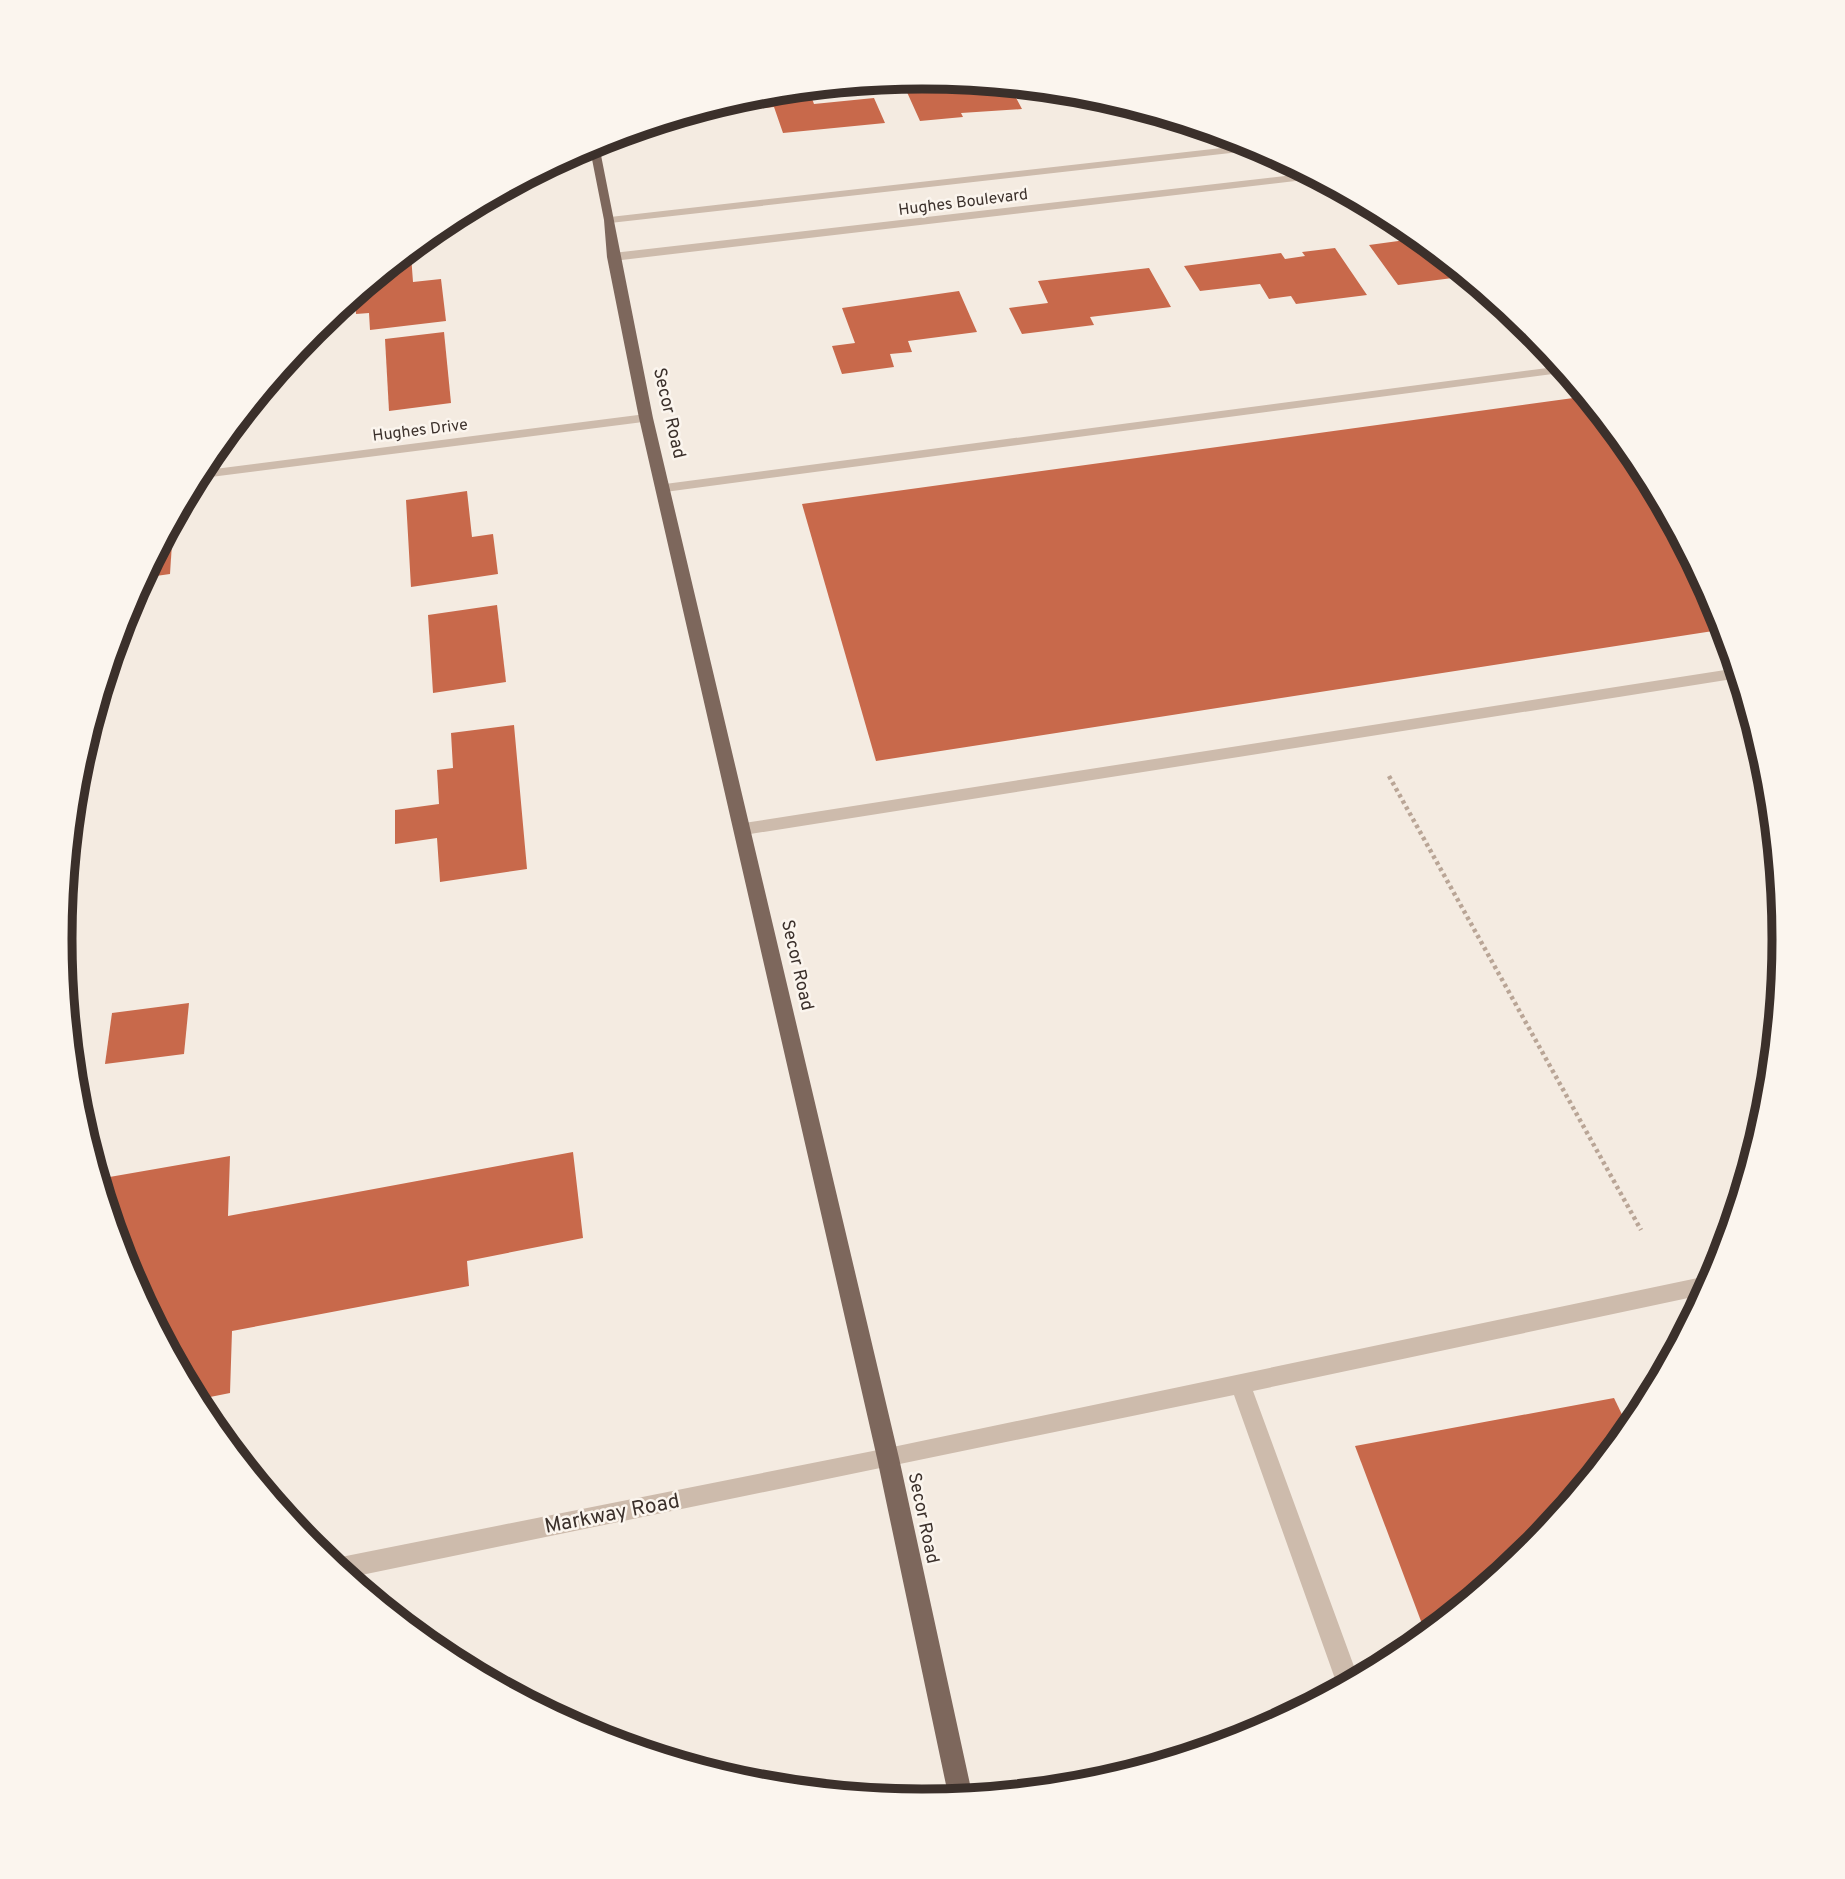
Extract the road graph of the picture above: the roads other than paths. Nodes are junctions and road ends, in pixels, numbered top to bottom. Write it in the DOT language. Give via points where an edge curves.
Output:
graph roads {
  1 [pos="1237,150"];
  2 [pos="597,154"];
  3 [pos="1302,178"];
  4 [pos="610,220"];
  5 [pos="613,257"];
  6 [pos="1554,371"];
  7 [pos="646,418"];
  8 [pos="211,473"];
  9 [pos="665,488"];
  10 [pos="1731,674"];
  11 [pos="744,829"];
  12 [pos="1699,1287"];
  13 [pos="1240,1383"];
  14 [pos="888,1458"];
  15 [pos="348,1566"];
  16 [pos="1346,1677"];
  17 [pos="959,1789"];
  1 -- 4 [label="street, Hughes Boulevard"];
  2 -- 4 [label="main road, Secor Road"];
  3 -- 5 [label="street, Hughes Boulevard"];
  4 -- 5 [label="main road, Secor Road"];
  5 -- 7 [label="main road, Secor Road"];
  6 -- 9 [label="street"];
  7 -- 8 [label="street, Hughes Drive"];
  7 -- 9 [label="main road, Secor Road"];
  9 -- 11 [label="main road, Secor Road"];
  10 -- 11 [label="street"];
  11 -- 14 [label="main road, Secor Road"];
  12 -- 13 [label="street, Markway Road"];
  13 -- 14 [label="street, Markway Road"];
  13 -- 16 [label="street"];
  14 -- 15 [label="street, Markway Road"];
  14 -- 17 [label="main road, Secor Road"];
}
